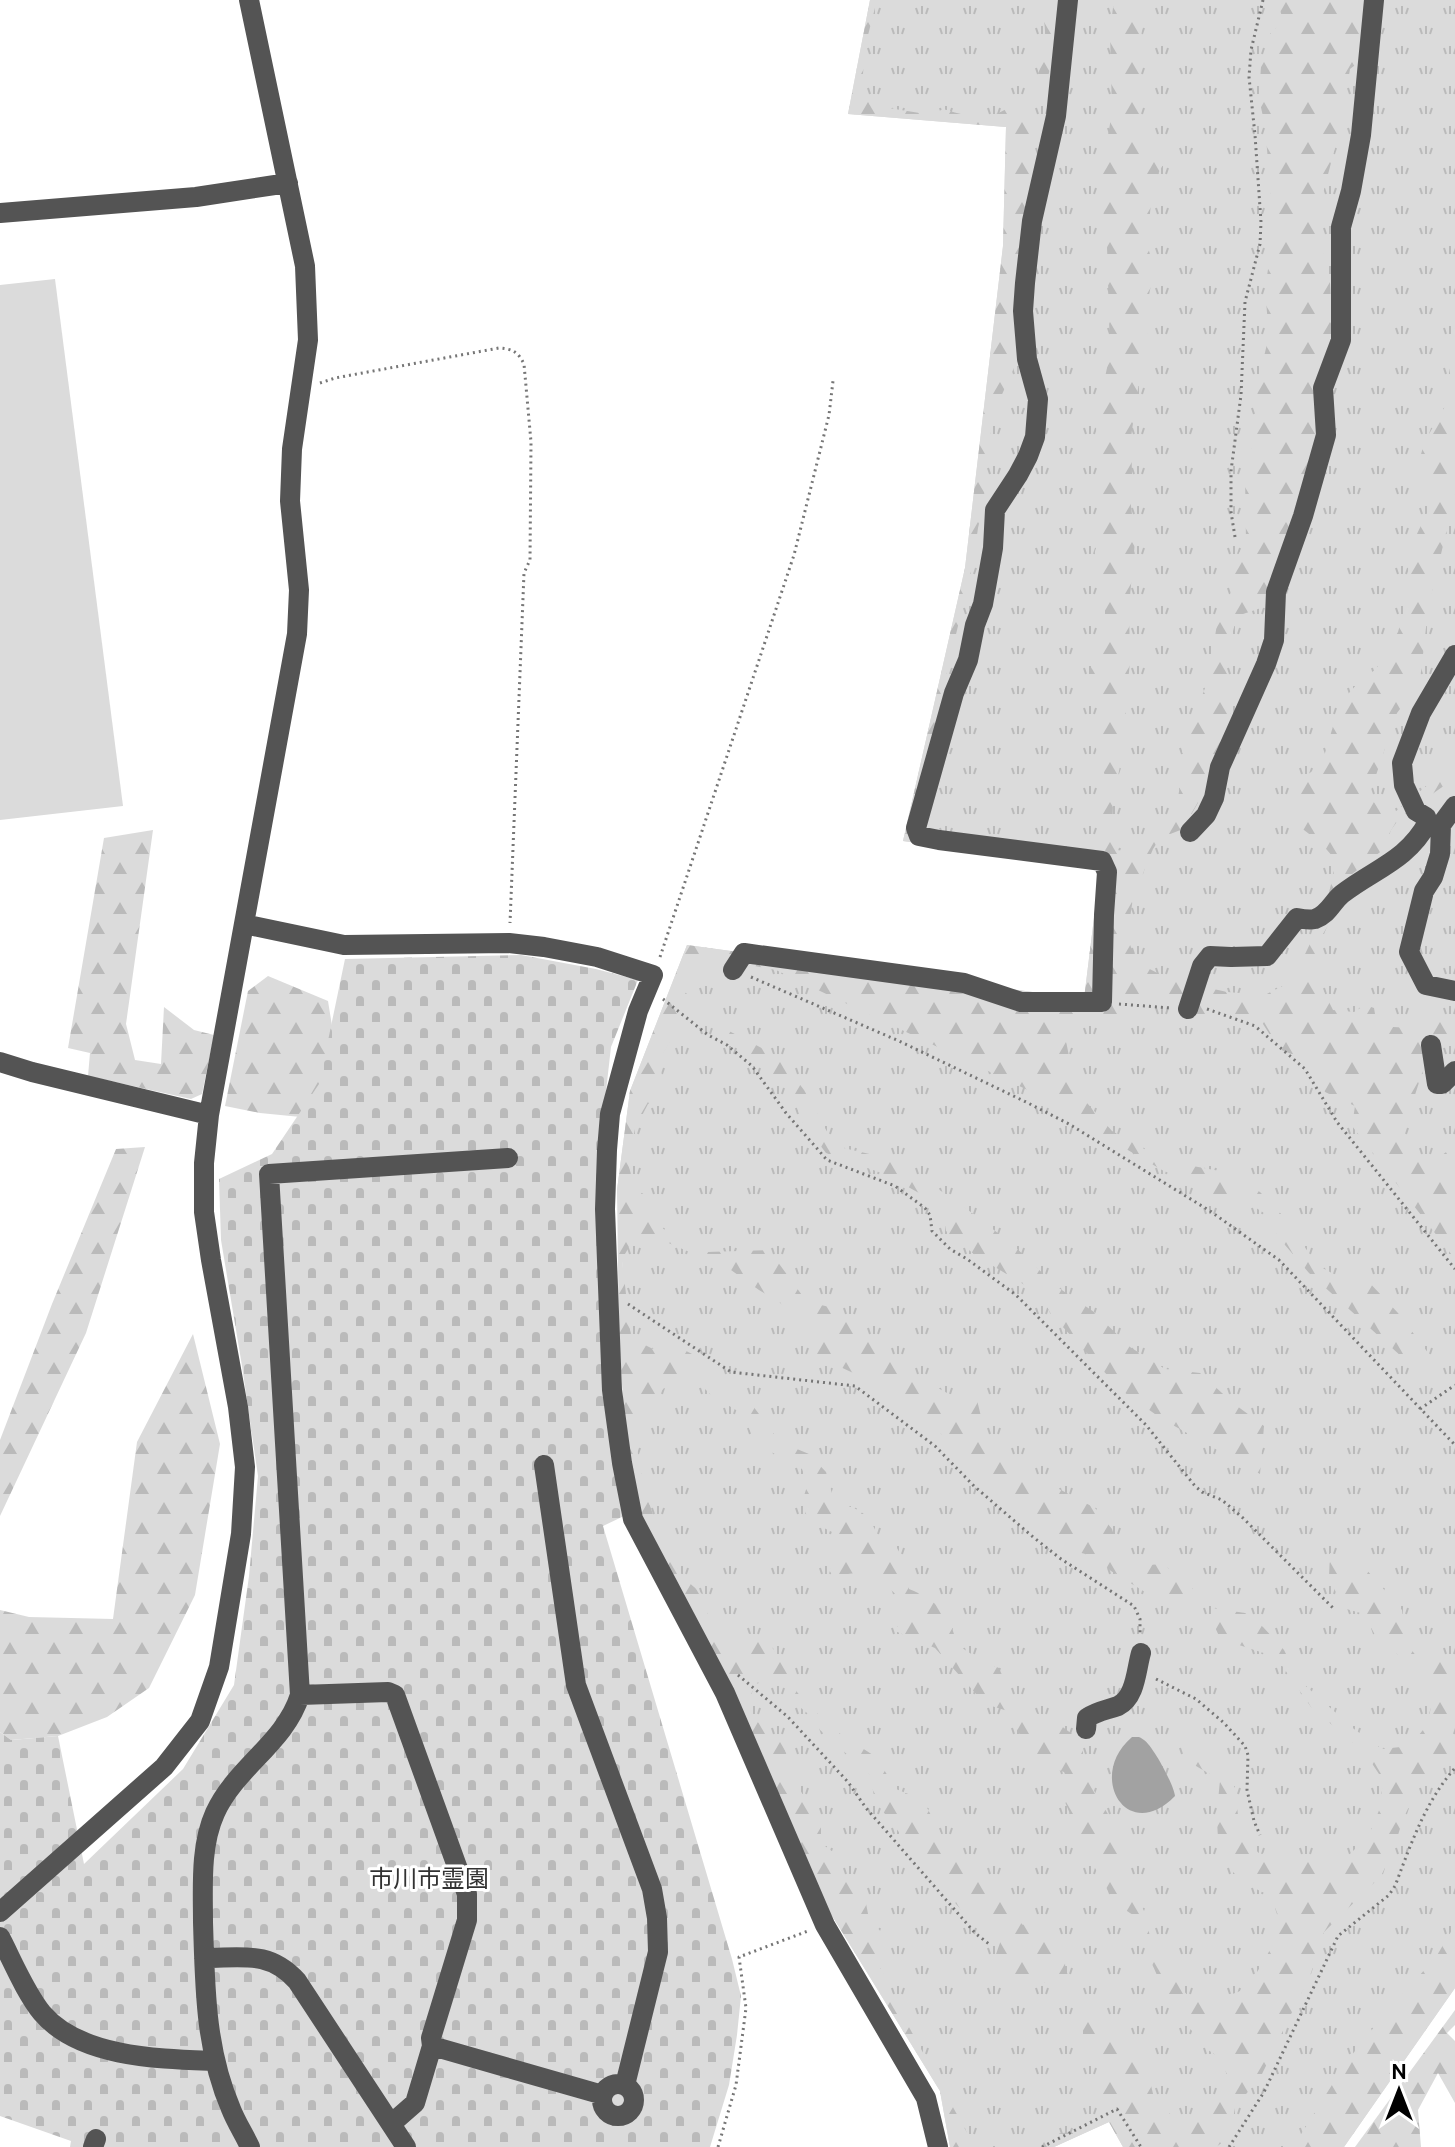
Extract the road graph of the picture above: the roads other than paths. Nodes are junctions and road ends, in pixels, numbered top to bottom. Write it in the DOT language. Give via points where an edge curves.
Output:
graph roads {
  1 [pos="249,0"];
  2 [pos="1068,0"];
  3 [pos="1374,0"];
  4 [pos="288,183"];
  5 [pos="0,213"];
  6 [pos="1455,655"];
  7 [pos="1455,806"];
  8 [pos="1190,832"];
  9 [pos="244,924"];
  10 [pos="733,970"];
  11 [pos="1455,991"];
  12 [pos="1188,1009"];
  13 [pos="1431,1045"];
  14 [pos="0,1062"];
  15 [pos="1455,1071"];
  16 [pos="209,1115"];
  17 [pos="508,1158"];
  18 [pos="544,1465"];
  19 [pos="1141,1653"];
  20 [pos="300,1695"];
  21 [pos="1086,1729"];
  22 [pos="0,1912"];
  23 [pos="0,1937"];
  24 [pos="204,1958"];
  25 [pos="432,2046"];
  26 [pos="215,2061"];
  27 [pos="625,2085"];
  28 [pos="603,2095"];
  29 [pos="391,2124"];
  30 [pos="250,2147"];
  31 [pos="406,2147"];
  32 [pos="938,2147"];
  1 -- 4 [label="street"];
  2 -- 10 [label="street" via="1056,116 1032,221 1025,283 1027,359 1038,399 1035,437 995,510 983,604 916,828 919,836 939,840 1102,861 1107,872 1102,1002 1021,1002 964,983 744,953"];
  3 -- 8 [label="street" via="1361,135 1341,227 1341,340 1323,388 1326,435 1276,592 1274,640 1266,664 1220,767 1210,807"];
  4 -- 5 [label="street" via="196,197"];
  4 -- 9 [label="street" via="305,266 308,312 290,501 299,590 297,634"];
  6 -- 12 [label="street" via="1421,713 1402,763 1404,785 1416,811 1428,822 1422,834 1384,868 1340,895 1329,911 1314,920 1297,918 1267,956 1210,956"];
  7 -- 11 [label="street" via="1441,825 1440,854 1424,891 1409,952 1426,985"];
  9 -- 16 [label="street"];
  9 -- 32 [label="street" via="344,945 544,947 597,957 651,982 610,1114 605,1209 612,1390 633,1519 725,1693 825,1925 926,2098"];
  13 -- 15 [label="street" via="1437,1084"];
  14 -- 16 [label="street"];
  16 -- 22 [label="street" via="204,1212 245,1467 241,1534 219,1667 200,1721 164,1767"];
  17 -- 20 [label="street" via="269,1174"];
  18 -- 27 [label="street" via="576,1685 656,1907 658,1952"];
  19 -- 21 [label="street" via="1128,1696 1087,1718"];
  20 -- 24 [label="street" via="289,1722 244,1770 215,1815 203,1876"];
  20 -- 25 [label="street" via="395,1695 467,1894 467,1920"];
  23 -- 26 [label="street" via="39,2010 61,2030 118,2052"];
  24 -- 26 [label="street"];
  24 -- 29 [label="street" via="266,1959 288,1971"];
  25 -- 28 [label="street"];
  25 -- 29 [label="street" via="415,2103"];
  26 -- 30 [label="street"];
  27 -- 28 [label="street" via="611,2085"];
  27 -- 28 [label="street" via="634,2099 625,2114 608,2112"];
  29 -- 31 [label="street"];
}
